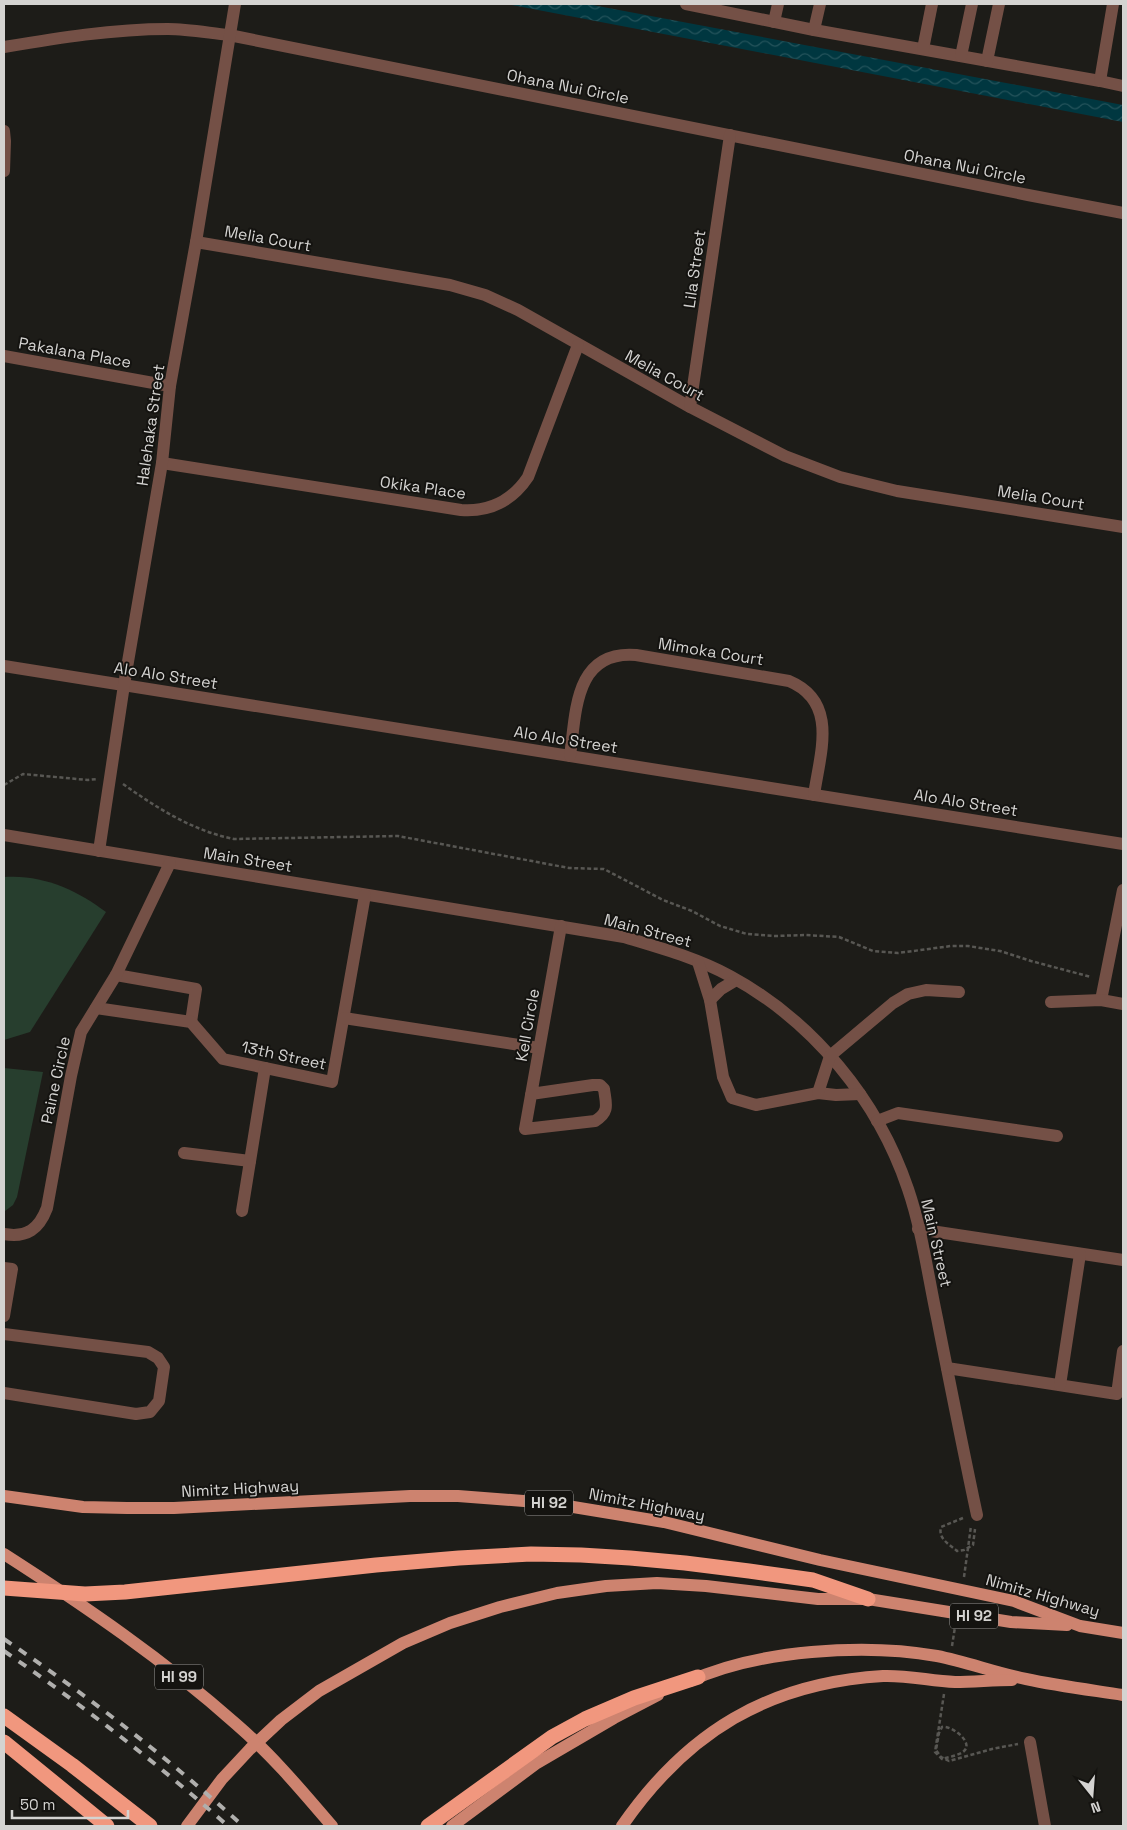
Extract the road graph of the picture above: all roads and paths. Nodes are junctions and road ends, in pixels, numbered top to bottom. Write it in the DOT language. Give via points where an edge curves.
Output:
graph roads {
  1 [pos="234,4"];
  2 [pos="686,4"];
  3 [pos="778,4"];
  4 [pos="820,4"];
  5 [pos="932,4"];
  6 [pos="972,4"];
  7 [pos="999,4"];
  8 [pos="1113,4"];
  9 [pos="728,8"];
  10 [pos="774,22"];
  11 [pos="814,30"];
  12 [pos="229,35"];
  13 [pos="4,47"];
  14 [pos="923,49"];
  15 [pos="961,56"];
  16 [pos="987,60"];
  17 [pos="1100,81"];
  18 [pos="1123,86"];
  19 [pos="4,131"];
  20 [pos="730,136"];
  21 [pos="4,171"];
  22 [pos="1123,213"];
  23 [pos="196,242"];
  24 [pos="578,345"];
  25 [pos="4,356"];
  26 [pos="170,386"];
  27 [pos="690,407"];
  28 [pos="162,463"];
  29 [pos="1123,526"];
  30 [pos="4,666"];
  31 [pos="124,685"];
  32 [pos="570,756"];
  33 [pos="109,780"];
  34 [pos="4,785"];
  35 [pos="814,795"];
  36 [pos="4,835"];
  37 [pos="1123,844"];
  38 [pos="99,851"];
  39 [pos="170,863"];
  40 [pos="1123,890"];
  41 [pos="365,895"];
  42 [pos="561,926"];
  43 [pos="698,962"];
  44 [pos="116,975"];
  45 [pos="1093,978"];
  46 [pos="736,980"];
  47 [pos="959,992"];
  48 [pos="710,1000"];
  49 [pos="1101,1000"];
  50 [pos="1051,1002"];
  51 [pos="1123,1004"];
  52 [pos="96,1008"];
  53 [pos="344,1018"];
  54 [pos="191,1022"];
  55 [pos="539,1048"];
  56 [pos="830,1056"];
  57 [pos="265,1068"];
  58 [pos="818,1093"];
  59 [pos="531,1094"];
  60 [pos="860,1094"];
  61 [pos="876,1121"];
  62 [pos="1057,1136"];
  63 [pos="184,1154"];
  64 [pos="250,1161"];
  65 [pos="242,1211"];
  66 [pos="918,1229"];
  67 [pos="4,1234"];
  68 [pos="1080,1254"];
  69 [pos="1123,1260"];
  70 [pos="4,1268"];
  71 [pos="4,1316"];
  72 [pos="4,1334"];
  73 [pos="1123,1351"];
  74 [pos="947,1368"];
  75 [pos="1060,1385"];
  76 [pos="4,1393"];
  77 [pos="4,1496"];
  78 [pos="971,1518"];
  79 [pos="4,1554"];
  80 [pos="963,1580"];
  81 [pos="4,1588"];
  82 [pos="868,1599"];
  83 [pos="957,1618"];
  84 [pos="1080,1626"];
  85 [pos="1123,1633"];
  86 [pos="952,1647"];
  87 [pos="698,1677"];
  88 [pos="1024,1679"];
  89 [pos="946,1685"];
  90 [pos="1123,1695"];
  91 [pos="4,1716"];
  92 [pos="4,1742"];
  93 [pos="1030,1742"];
  94 [pos="107,1826"];
  95 [pos="150,1826"];
  96 [pos="187,1826"];
  97 [pos="332,1826"];
  98 [pos="428,1826"];
  99 [pos="452,1826"];
  100 [pos="622,1826"];
  101 [pos="1045,1826"];
  1 -- 12 [label="street, Halehaka Street"];
  2 -- 9 [label="street"];
  3 -- 10 [label="street"];
  4 -- 11 [label="street"];
  5 -- 14 [label="street"];
  6 -- 15 [label="street"];
  7 -- 16 [label="street"];
  8 -- 17 [label="street"];
  9 -- 10 [label="street"];
  10 -- 11 [label="street"];
  11 -- 14 [label="street"];
  12 -- 13 [label="street, Ohana Nui Circle" via="130,29"];
  12 -- 20 [label="street, Ohana Nui Circle"];
  12 -- 23 [label="street, Halehaka Street"];
  14 -- 15 [label="street"];
  15 -- 16 [label="street"];
  16 -- 17 [label="street"];
  17 -- 18 [label="street"];
  19 -- 21 [label="street"];
  20 -- 22 [label="street, Ohana Nui Circle"];
  20 -- 27 [label="street, Lila Street"];
  23 -- 24 [label="street, Melia Court" via="450,285 518,310"];
  23 -- 26 [label="street, Halehaka Street"];
  24 -- 27 [label="street, Melia Court"];
  24 -- 28 [label="street, Okika Place" via="528,476 509,499 491,508 461,510"];
  25 -- 26 [label="street, Pakalana Place"];
  26 -- 28 [label="street, Halehaka Street"];
  27 -- 29 [label="street, Melia Court" via="785,456 840,477 897,492"];
  28 -- 31 [label="street, Halehaka Street"];
  30 -- 31 [label="street, Alo Alo Street"];
  31 -- 32 [label="street, Alo Alo Street"];
  31 -- 33 [label="street, Halehaka Street"];
  32 -- 35 [label="street, Alo Alo Street"];
  32 -- 35 [label="street, Mimoka Court" via="579,694 588,674 606,660 636,655 789,681 802,687 816,704 823,724"];
  33 -- 34 [label="path" via="22,774"];
  33 -- 38 [label="street, Halehaka Street"];
  33 -- 45 [label="path" via="118,781 175,818 218,836 234,839 398,836 569,868 604,869 720,926 747,934 839,937 873,951 898,953 952,946 976,947"];
  35 -- 37 [label="street, Alo Alo Street"];
  36 -- 38 [label="street, Main Street"];
  38 -- 39 [label="street, Main Street"];
  39 -- 41 [label="street, Main Street"];
  39 -- 44 [label="street, Paine Circle"];
  40 -- 49 [label="street"];
  41 -- 42 [label="street, Main Street"];
  41 -- 53 [label="street"];
  42 -- 43 [label="street, Main Street" via="624,937"];
  42 -- 55 [label="street, Kell Circle"];
  43 -- 46 [label="street, Main Street"];
  43 -- 48 [label="street"];
  44 -- 52 [label="street, Paine Circle"];
  44 -- 54 [label="street" via="196,988"];
  46 -- 48 [label="street"];
  46 -- 56 [label="street, Main Street" via="778,1007"];
  47 -- 56 [label="street" via="935,989 908,994 892,1003"];
  48 -- 58 [label="street" via="723,1077 732,1098 756,1105"];
  49 -- 50 [label="street"];
  49 -- 51 [label="street"];
  52 -- 54 [label="street"];
  52 -- 67 [label="street, Paine Circle" via="81,1032 43,1219 25,1234"];
  53 -- 55 [label="street"];
  53 -- 57 [label="street, 13th Street" via="332,1082"];
  54 -- 57 [label="street, 13th Street" via="223,1059"];
  55 -- 59 [label="street, Kell Circle"];
  56 -- 58 [label="street"];
  56 -- 60 [label="street, Main Street"];
  57 -- 64 [label="street"];
  58 -- 60 [label="street"];
  59 -- 59 [label="street, Kell Circle" via="524,1130 595,1121 607,1110 604,1089 600,1085"];
  60 -- 61 [label="street, Main Street"];
  61 -- 62 [label="street" via="898,1113"];
  61 -- 66 [label="street, Main Street" via="887,1137 908,1190"];
  63 -- 64 [label="street"];
  64 -- 65 [label="street"];
  66 -- 68 [label="street"];
  66 -- 74 [label="street, Main Street"];
  68 -- 69 [label="street"];
  68 -- 75 [label="street"];
  70 -- 71 [label="street" via="12,1269"];
  72 -- 76 [label="street" via="148,1352 164,1367 160,1401 150,1412 136,1414"];
  73 -- 75 [label="street" via="1117,1394"];
  74 -- 75 [label="street"];
  74 -- 78 [label="street, Main Street"];
  77 -- 84 [label="main road, Nimitz Highway / HI 92" via="83,1507 126,1508 410,1496 549,1502 664,1522 820,1560 1014,1601"];
  78 -- 78 [label="path" via="973,1545 957,1551 941,1537 941,1527 962,1518"];
  78 -- 80 [label="path"];
  79 -- 97 [label="main road, HI 99" via="115,1627 236,1724 277,1762"];
  81 -- 82 [label="highway" via="85,1594 125,1592 459,1558 532,1554 685,1563 813,1580"];
  82 -- 84 [label="main road, HI 92" via="1011,1622"];
  82 -- 96 [label="main road" via="818,1599 657,1583 606,1586 557,1594 450,1623 403,1643 319,1691 281,1720 222,1779"];
  83 -- 86 [label="path"];
  84 -- 85 [label="main road, Nimitz Highway / HI 92"];
  87 -- 88 [label="main road" via="790,1655 843,1650 936,1656"];
  87 -- 98 [label="highway" via="585,1718 552,1737"];
  87 -- 99 [label="main road" via="566,1744"];
  88 -- 90 [label="main road"];
  88 -- 100 [label="main road" via="955,1682 886,1676 839,1680 804,1688 761,1704 693,1745 667,1769"];
  89 -- 93 [label="path" via="935,1752 939,1758 942,1759 964,1752 967,1745 950,1727 942,1727 936,1750 941,1757 949,1761"];
  91 -- 95 [label="highway"];
  92 -- 94 [label="highway"];
  93 -- 101 [label="street"];
}
